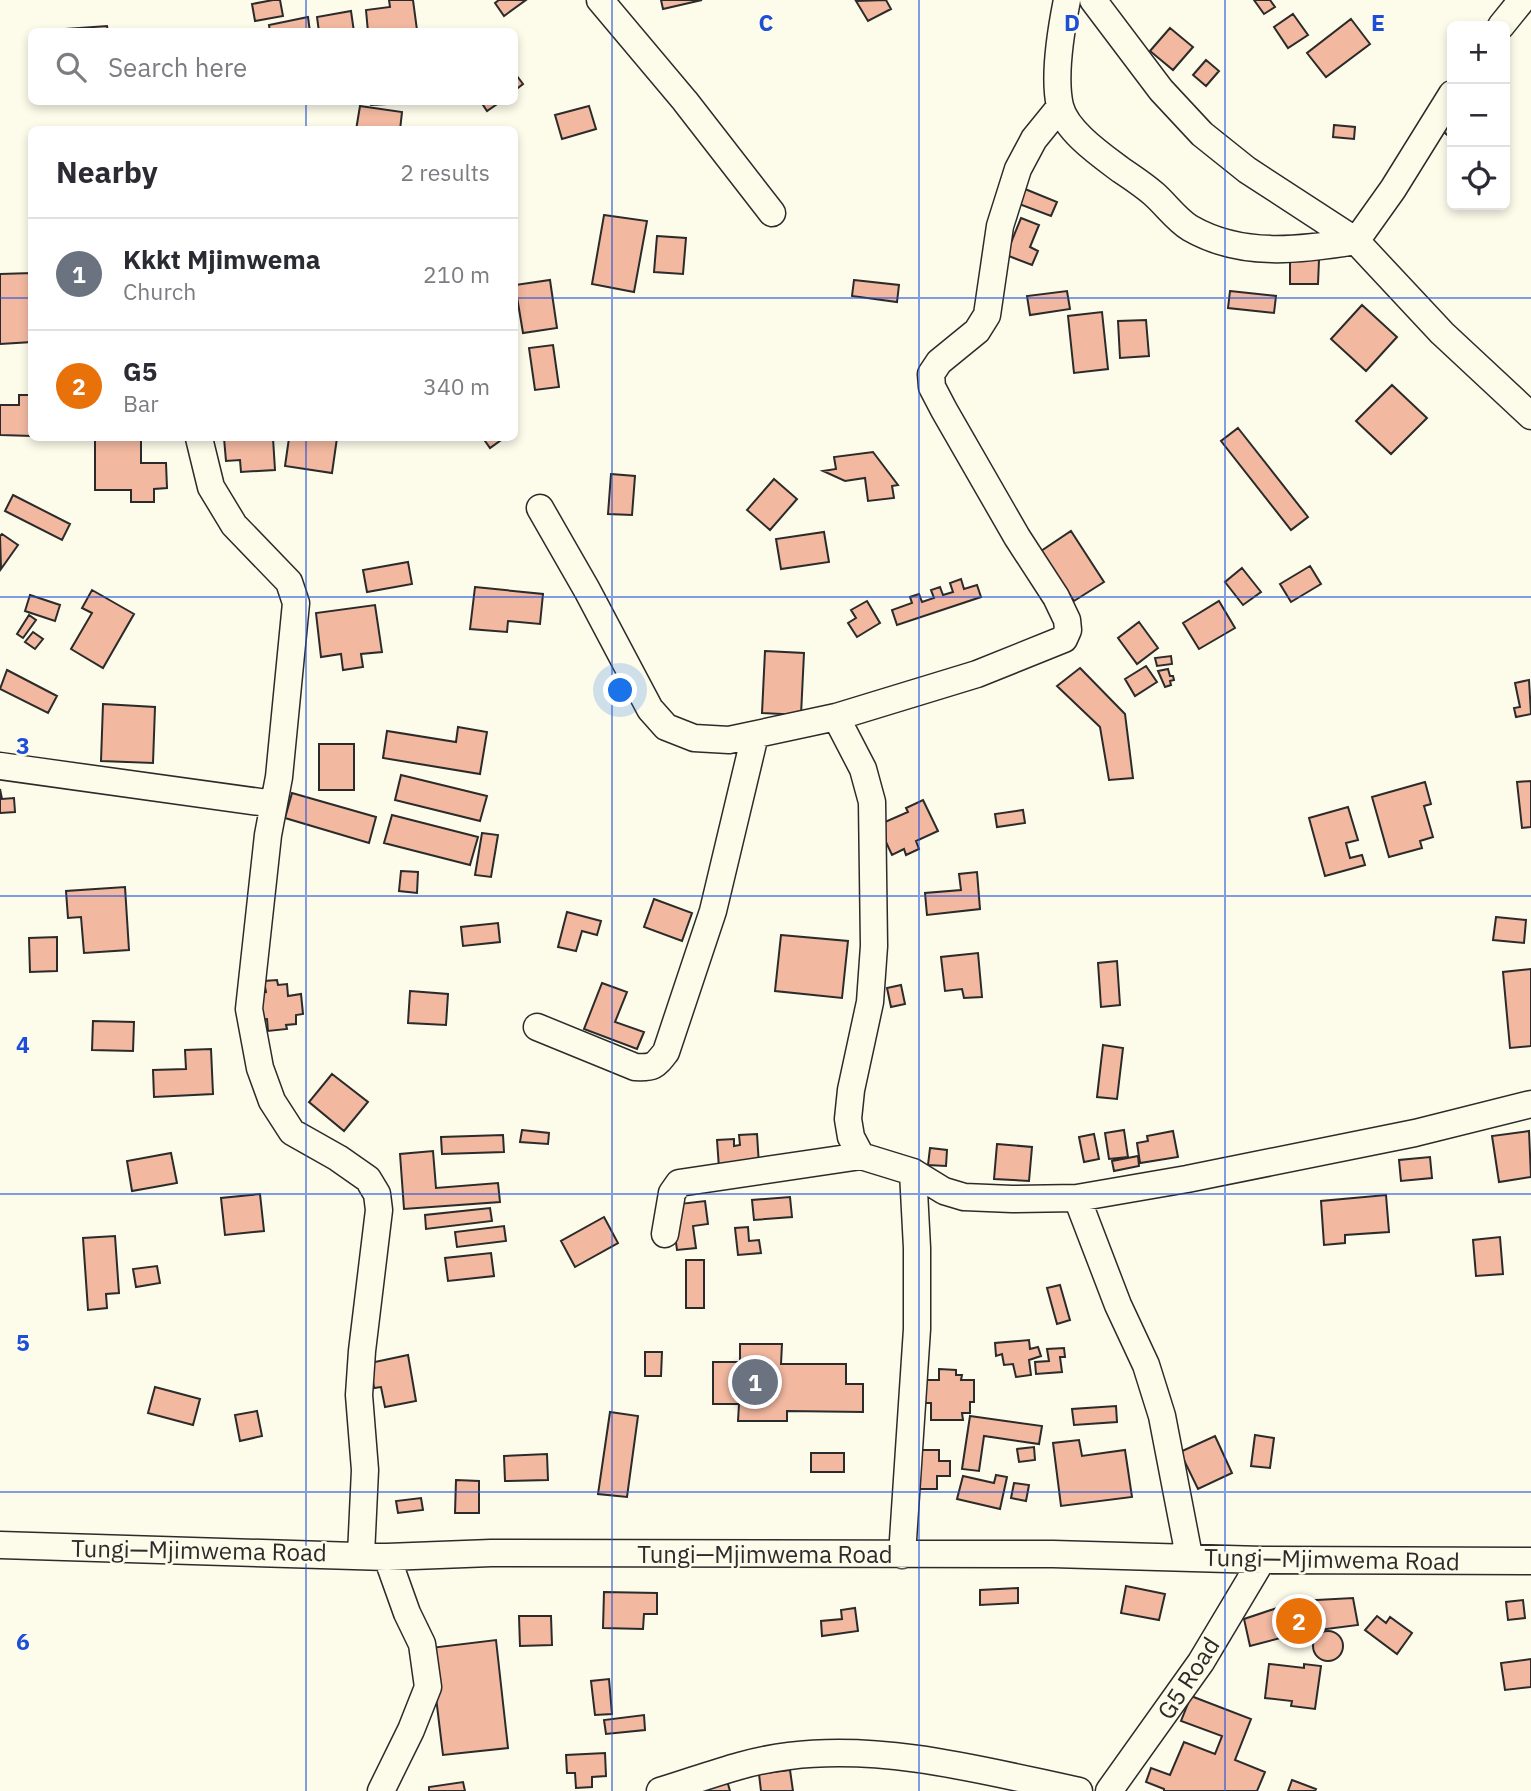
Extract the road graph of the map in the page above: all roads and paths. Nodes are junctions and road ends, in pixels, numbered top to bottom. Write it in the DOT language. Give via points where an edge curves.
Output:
graph roads {
  1 [pos="600,0"];
  2 [pos="1067,0"];
  3 [pos="1093,0"];
  4 [pos="1522,0"];
  5 [pos="1505,21"];
  6 [pos="1447,101"];
  7 [pos="1060,107"];
  8 [pos="772,213"];
  9 [pos="1356,242"];
  10 [pos="1531,416"];
  11 [pos="200,441"];
  12 [pos="540,508"];
  13 [pos="836,717"];
  14 [pos="755,735"];
  15 [pos="0,766"];
  16 [pos="274,804"];
  17 [pos="537,1027"];
  18 [pos="1531,1104"];
  19 [pos="861,1156"];
  20 [pos="913,1172"];
  21 [pos="1077,1198"];
  22 [pos="665,1234"];
  23 [pos="0,1545"];
  24 [pos="902,1555"];
  25 [pos="374,1556"];
  26 [pos="1189,1556"];
  27 [pos="1262,1560"];
  28 [pos="1531,1561"];
  29 [pos="382,1791"];
  30 [pos="660,1791"];
  31 [pos="1079,1791"];
  32 [pos="1110,1791"];
  1 -- 8 [label="street"];
  2 -- 7 [label="street" via="1058,53"];
  3 -- 9 [label="street" via="1161,90 1202,134 1247,170"];
  4 -- 5 [label="street"];
  6 -- 9 [label="street"];
  7 -- 9 [label="street" via="1080,139 1153,193 1188,227 1220,242 1281,250"];
  7 -- 13 [label="street" via="1034,139 1018,169 1000,226 987,315 976,331 939,362 932,374 932,387 1056,597 1068,630 1064,639 977,674"];
  9 -- 10 [label="street" via="1442,333"];
  11 -- 16 [label="street" via="211,487 222,506 234,525 289,582 296,603"];
  12 -- 14 [label="street" via="650,709 666,727 694,738 729,740"];
  13 -- 14 [label="street"];
  13 -- 19 [label="street" via="863,769 872,802 870,1002 848,1119 850,1137"];
  14 -- 17 [label="street" via="713,911 666,1052 656,1065 635,1067"];
  15 -- 16 [label="street"];
  16 -- 25 [label="street" via="249,1009 260,1068 272,1101 292,1132 368,1179 377,1194 359,1395"];
  18 -- 21 [label="street" via="1402,1136"];
  19 -- 20 [label="street"];
  19 -- 22 [label="street" via="679,1184 672,1194"];
  20 -- 21 [label="street" via="964,1197"];
  20 -- 24 [label="street" via="916,1329"];
  21 -- 26 [label="street" via="1146,1365 1162,1416"];
  23 -- 25 [label="street, Tungi—Mjimwema Road"];
  24 -- 25 [label="street, Tungi—Mjimwema Road" via="610,1552"];
  24 -- 26 [label="street, Tungi—Mjimwema Road"];
  25 -- 29 [label="street" via="422,1644 428,1687"];
  26 -- 27 [label="street, Tungi—Mjimwema Road"];
  27 -- 28 [label="street, Tungi—Mjimwema Road"];
  27 -- 32 [label="street, G5 Road" via="1201,1662"];
  30 -- 31 [label="street" via="722,1770 789,1756 884,1755"];
}
